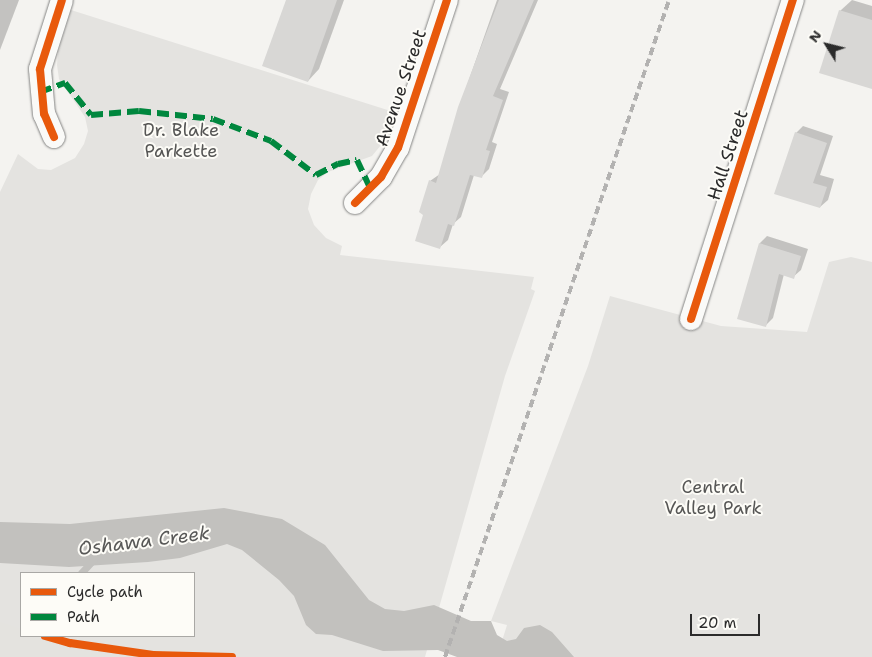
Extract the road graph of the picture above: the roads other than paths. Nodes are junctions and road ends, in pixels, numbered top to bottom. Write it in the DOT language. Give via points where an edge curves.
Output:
graph roads {
  1 [pos="62,0"];
  2 [pos="447,0"];
  3 [pos="793,0"];
  4 [pos="54,137"];
  5 [pos="355,203"];
  6 [pos="690,319"];
  1 -- 4 [label="street" via="40,69 44,114"];
  2 -- 5 [label="street, Avenue Street" via="398,148 381,177"];
  3 -- 6 [label="street, Hall Street"];
}
